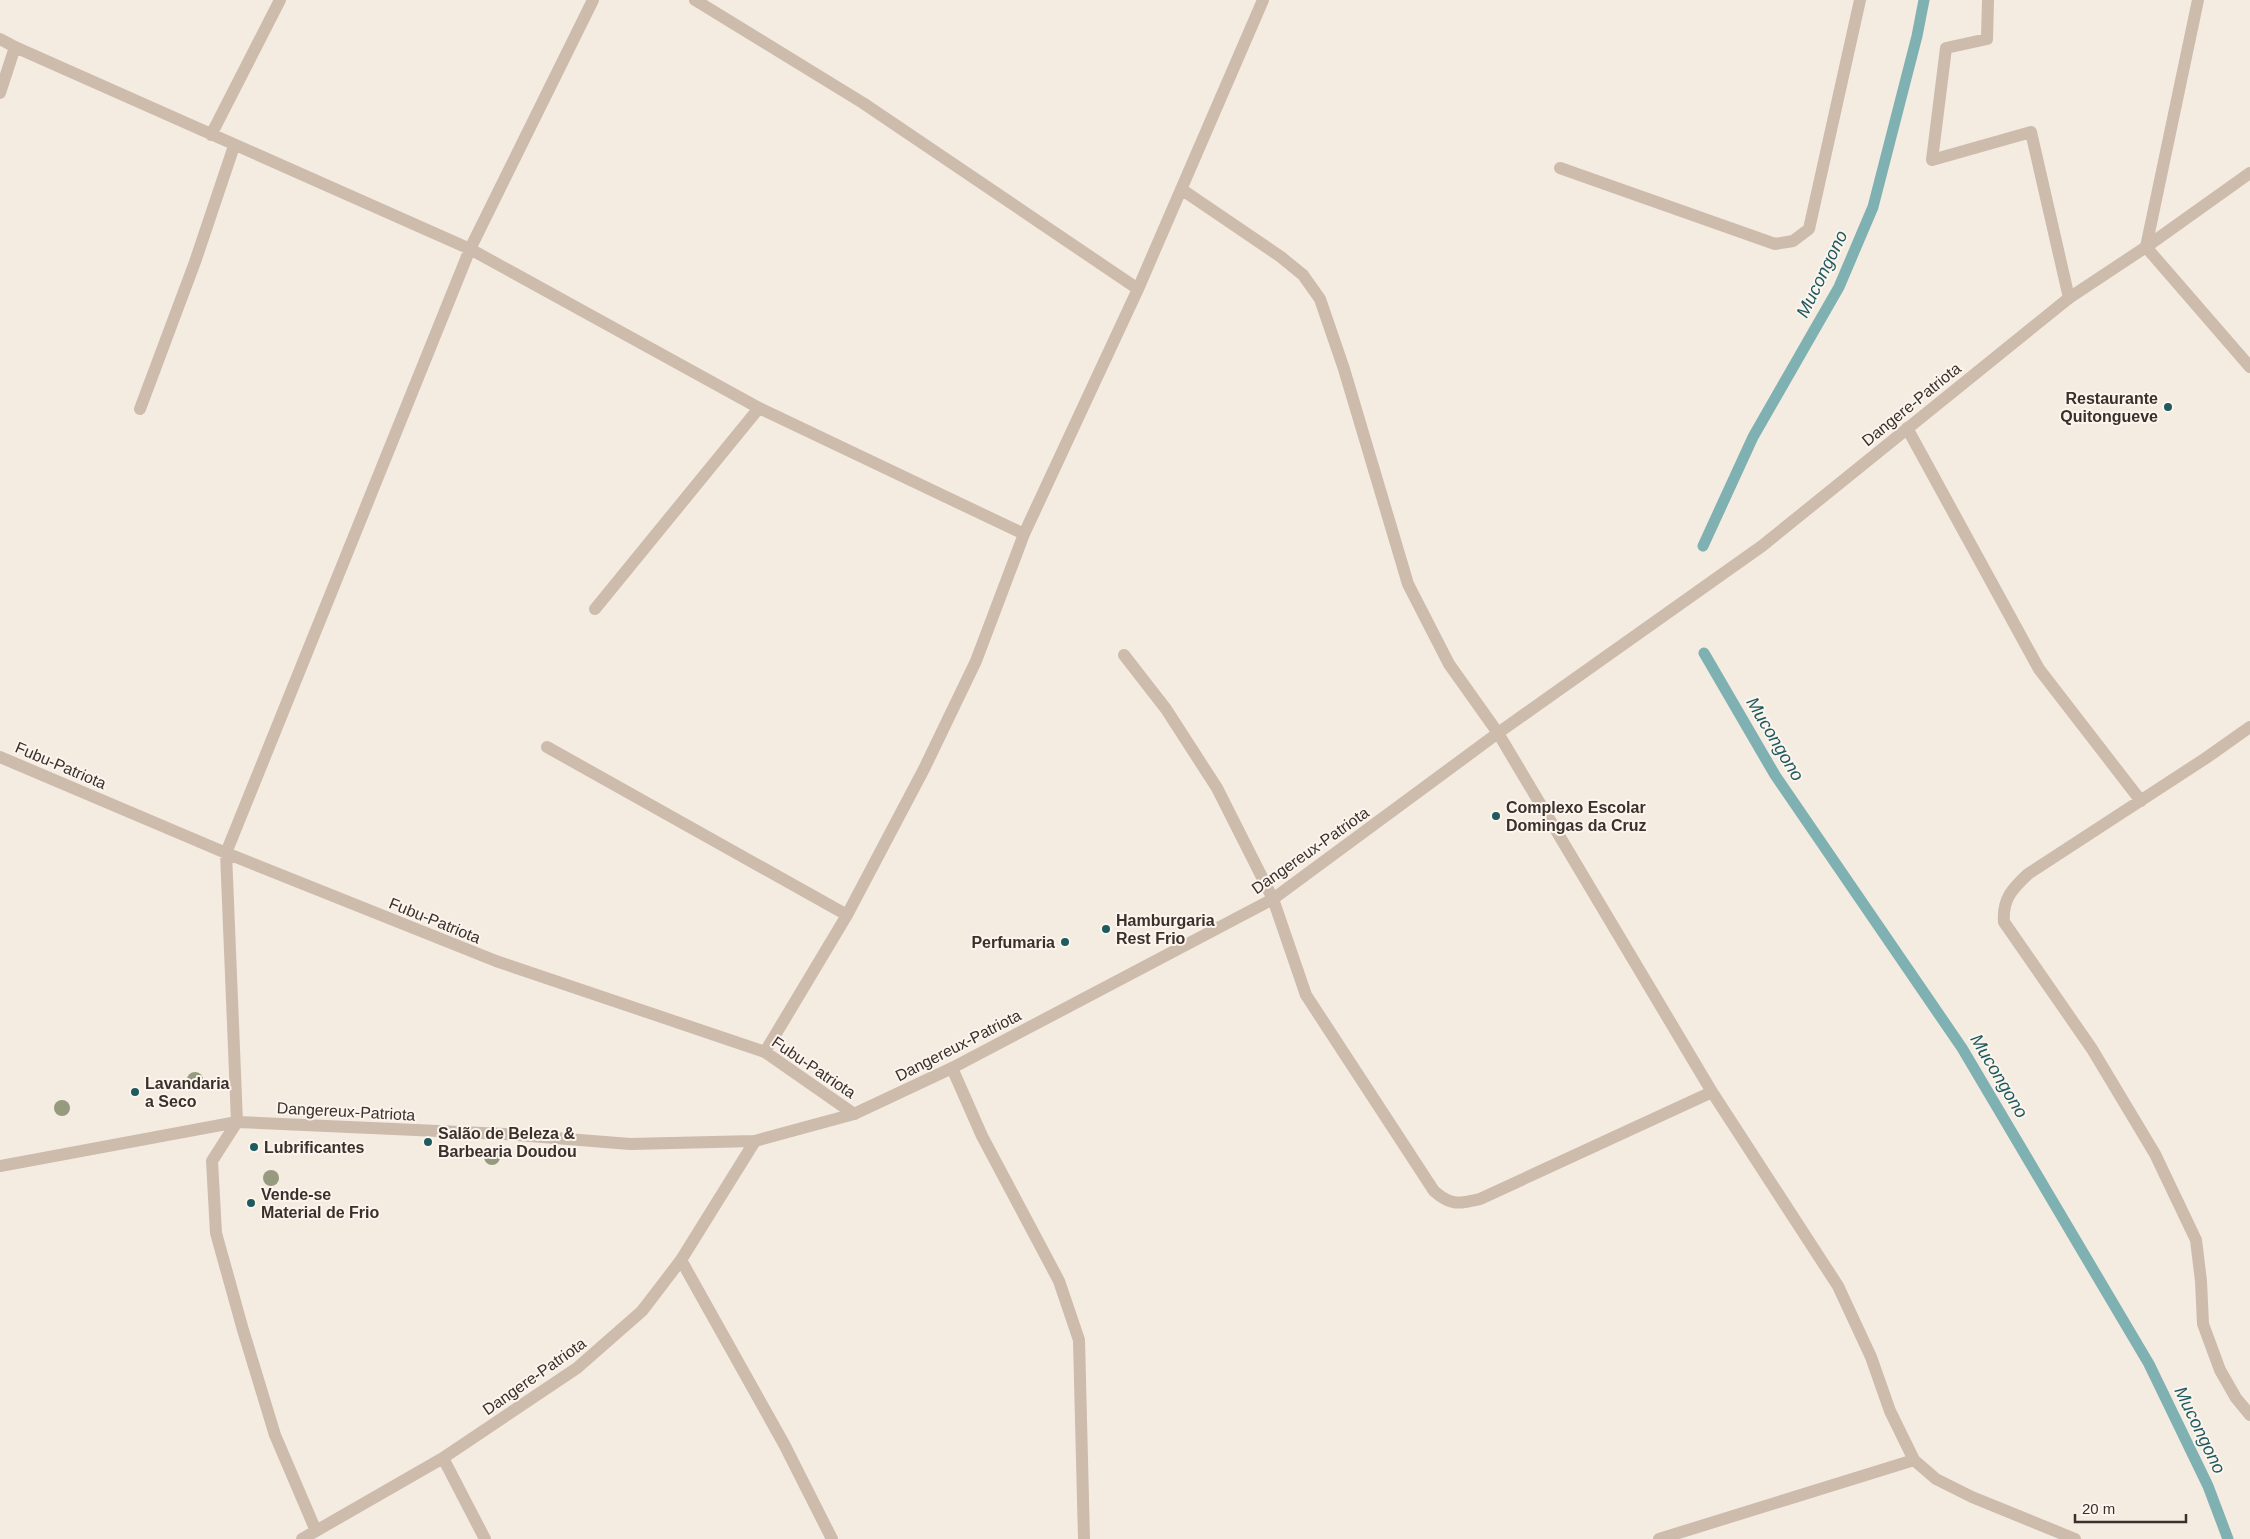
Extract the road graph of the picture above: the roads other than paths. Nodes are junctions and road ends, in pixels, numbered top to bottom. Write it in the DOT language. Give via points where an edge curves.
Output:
graph roads {
  1 [pos="280,0"];
  2 [pos="593,0"];
  3 [pos="694,0"];
  4 [pos="1263,0"];
  5 [pos="1860,0"];
  6 [pos="1988,0"];
  7 [pos="2198,0"];
  8 [pos="0,40"];
  9 [pos="15,47"];
  10 [pos="0,94"];
  11 [pos="211,135"];
  12 [pos="234,146"];
  13 [pos="1560,168"];
  14 [pos="2250,173"];
  15 [pos="1181,189"];
  16 [pos="2146,247"];
  17 [pos="470,249"];
  18 [pos="1138,289"];
  19 [pos="2070,298"];
  20 [pos="2250,367"];
  21 [pos="760,408"];
  22 [pos="140,409"];
  23 [pos="1907,428"];
  24 [pos="1024,534"];
  25 [pos="1700,590"];
  26 [pos="595,609"];
  27 [pos="1124,655"];
  28 [pos="2250,727"];
  29 [pos="1498,733"];
  30 [pos="547,747"];
  31 [pos="0,757"];
  32 [pos="2141,801"];
  33 [pos="226,853"];
  34 [pos="1273,900"];
  35 [pos="847,915"];
  36 [pos="765,1052"];
  37 [pos="952,1068"];
  38 [pos="1712,1092"];
  39 [pos="854,1114"];
  40 [pos="237,1122"];
  41 [pos="755,1141"];
  42 [pos="0,1166"];
  43 [pos="681,1260"];
  44 [pos="2250,1415"];
  45 [pos="443,1458"];
  46 [pos="1914,1460"];
  47 [pos="316,1531"];
  48 [pos="302,1539"];
  49 [pos="485,1539"];
  50 [pos="832,1539"];
  51 [pos="1084,1539"];
  52 [pos="1659,1539"];
  53 [pos="2075,1539"];
  1 -- 11 [label="street"];
  2 -- 17 [label="street"];
  3 -- 18 [label="street" via="863,103"];
  4 -- 15 [label="street"];
  5 -- 13 [label="street" via="1809,229 1793,241 1774,244"];
  6 -- 19 [label="street" via="1987,39 1946,48 1932,160 2032,132"];
  7 -- 16 [label="street"];
  8 -- 9 [label="street"];
  9 -- 10 [label="street"];
  9 -- 11 [label="street"];
  11 -- 12 [label="street"];
  12 -- 17 [label="street"];
  12 -- 22 [label="street"];
  14 -- 16 [label="street, Dangere-Patriota"];
  15 -- 18 [label="street"];
  15 -- 29 [label="street" via="1281,257 1303,275 1320,299 1408,584 1449,664"];
  16 -- 19 [label="street, Dangere-Patriota"];
  16 -- 20 [label="street"];
  17 -- 21 [label="street"];
  17 -- 33 [label="street"];
  18 -- 24 [label="street"];
  19 -- 23 [label="street, Dangere-Patriota"];
  21 -- 24 [label="street"];
  21 -- 26 [label="street"];
  23 -- 25 [label="street, Dangere-Patriota" via="1762,546"];
  23 -- 32 [label="street" via="2040,669"];
  24 -- 35 [label="street" via="976,661 924,769"];
  25 -- 29 [label="street, Dangereux-Patriota"];
  27 -- 34 [label="street" via="1166,709 1217,788"];
  28 -- 32 [label="street"];
  29 -- 34 [label="street, Dangereux-Patriota"];
  29 -- 38 [label="street"];
  30 -- 35 [label="street"];
  31 -- 33 [label="street, Fubu-Patriota"];
  32 -- 44 [label="street" via="2028,874 2003,908 2004,922 2092,1050 2155,1154 2196,1240 2203,1324 2220,1370"];
  33 -- 36 [label="street, Fubu-Patriota" via="496,962"];
  33 -- 40 [label="street"];
  34 -- 37 [label="street, Dangereux-Patriota"];
  34 -- 38 [label="street" via="1306,995 1434,1191 1444,1200 1460,1204 1480,1199"];
  35 -- 36 [label="street"];
  36 -- 39 [label="street, Fubu-Patriota"];
  37 -- 39 [label="street, Dangereux-Patriota"];
  37 -- 51 [label="street" via="982,1136 1059,1281 1079,1340"];
  38 -- 46 [label="street" via="1838,1286"];
  39 -- 41 [label="street"];
  40 -- 41 [label="street, Dangereux-Patriota" via="505,1134 630,1144"];
  40 -- 42 [label="street, Dangereux-Patriota"];
  40 -- 47 [label="street" via="212,1161 216,1233 242,1330 276,1435"];
  41 -- 43 [label="street, Dangere-Patriota"];
  43 -- 45 [label="street, Dangere-Patriota" via="642,1311 577,1368"];
  43 -- 50 [label="street" via="784,1444"];
  45 -- 47 [label="street, Dangere-Patriota"];
  45 -- 49 [label="street"];
  46 -- 52 [label="street"];
  46 -- 53 [label="street" via="1936,1479 1972,1497"];
  47 -- 48 [label="street, Dangere-Patriota"];
}
